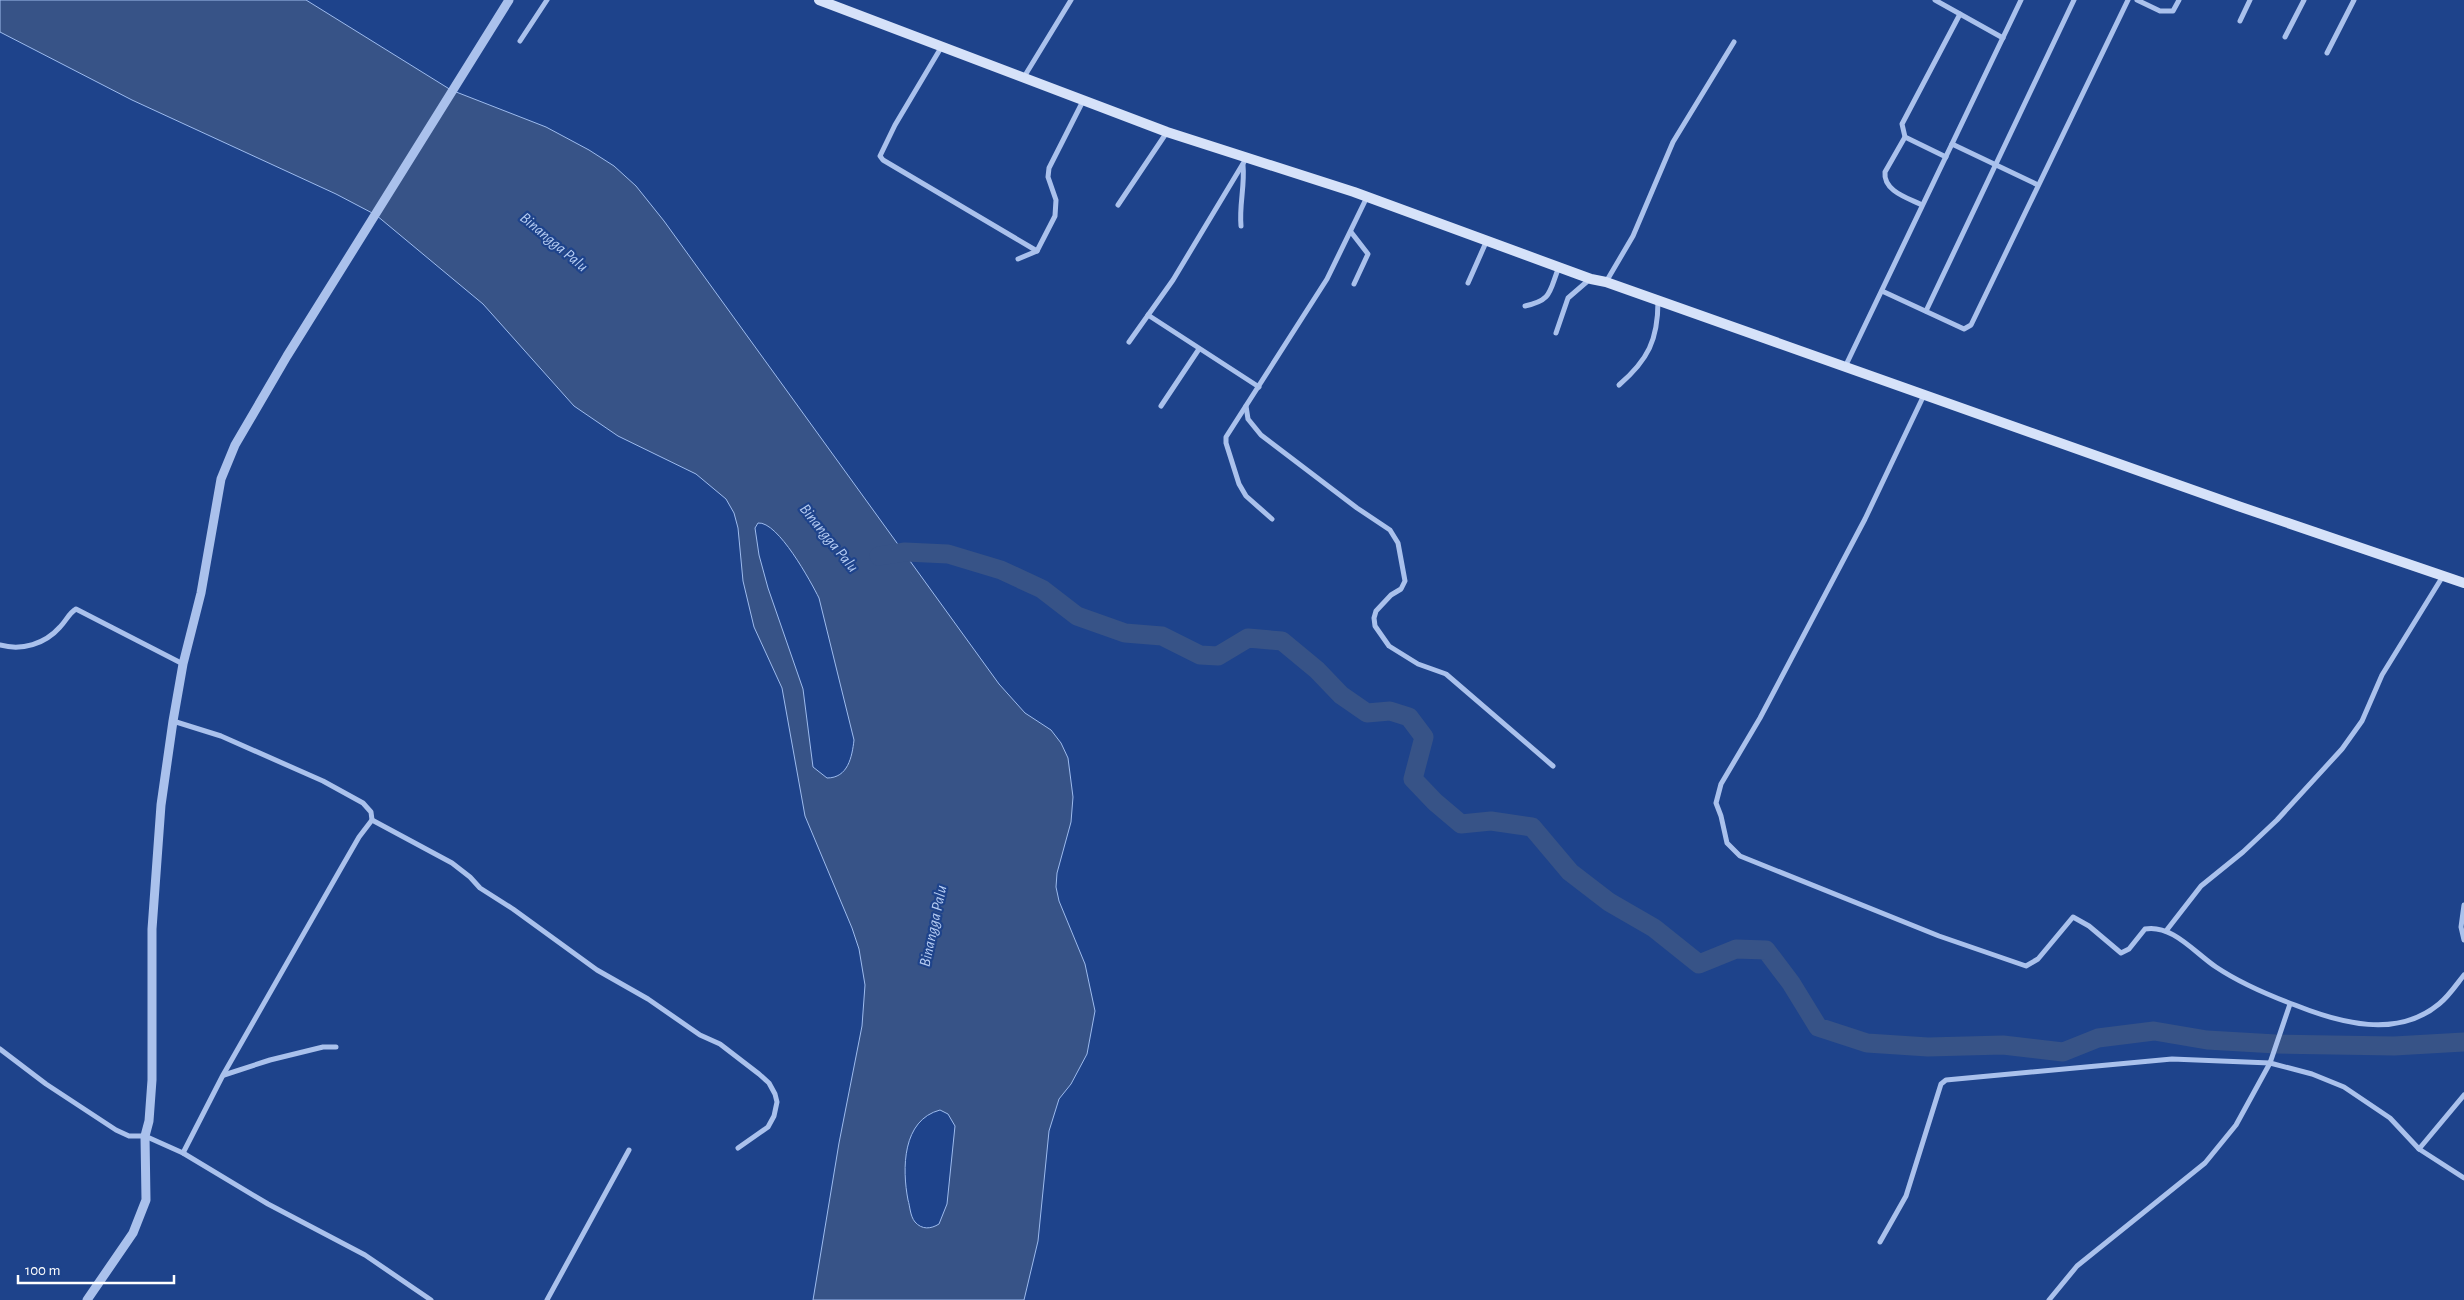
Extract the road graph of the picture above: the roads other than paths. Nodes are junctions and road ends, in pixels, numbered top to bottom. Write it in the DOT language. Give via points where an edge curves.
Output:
graph roads {
  1 [pos="510,0"];
  2 [pos="547,0"];
  3 [pos="819,0"];
  4 [pos="1071,0"];
  5 [pos="1935,0"];
  6 [pos="2021,0"];
  7 [pos="2074,0"];
  8 [pos="2128,0"];
  9 [pos="2137,0"];
  10 [pos="2179,0"];
  11 [pos="2250,0"];
  12 [pos="2304,0"];
  13 [pos="2354,0"];
  14 [pos="1960,14"];
  15 [pos="2240,21"];
  16 [pos="2003,38"];
  17 [pos="2285,38"];
  18 [pos="520,41"];
  19 [pos="1734,42"];
  20 [pos="942,45"];
  21 [pos="2328,53"];
  22 [pos="1024,77"];
  23 [pos="1084,99"];
  24 [pos="1167,132"];
  25 [pos="1905,137"];
  26 [pos="1952,144"];
  27 [pos="1946,157"];
  28 [pos="1245,160"];
  29 [pos="1995,166"];
  30 [pos="2038,186"];
  31 [pos="1367,197"];
  32 [pos="1922,205"];
  33 [pos="1118,206"];
  34 [pos="1241,226"];
  35 [pos="1351,232"];
  36 [pos="1487,239"];
  37 [pos="1037,251"];
  38 [pos="1018,259"];
  39 [pos="1559,267"];
  40 [pos="1591,279"];
  41 [pos="1606,282"];
  42 [pos="1468,283"];
  43 [pos="1354,284"];
  44 [pos="1882,291"];
  45 [pos="1658,301"];
  46 [pos="1525,306"];
  47 [pos="1926,311"];
  48 [pos="1148,315"];
  49 [pos="1556,333"];
  50 [pos="1129,342"];
  51 [pos="1199,348"];
  52 [pos="1845,367"];
  53 [pos="1619,385"];
  54 [pos="1259,387"];
  55 [pos="1924,395"];
  56 [pos="1161,406"];
  57 [pos="1246,406"];
  58 [pos="1272,519"];
  59 [pos="2443,576"];
  60 [pos="2464,583"];
  61 [pos="0,645"];
  62 [pos="183,664"];
  63 [pos="173,721"];
  64 [pos="1553,766"];
  65 [pos="372,820"];
  66 [pos="2464,905"];
  67 [pos="2166,931"];
  68 [pos="2464,940"];
  69 [pos="2464,975"];
  70 [pos="2290,1004"];
  71 [pos="336,1047"];
  72 [pos="0,1049"];
  73 [pos="2270,1063"];
  74 [pos="223,1075"];
  75 [pos="2464,1095"];
  76 [pos="146,1136"];
  77 [pos="738,1148"];
  78 [pos="2419,1149"];
  79 [pos="629,1150"];
  80 [pos="183,1152"];
  81 [pos="2464,1178"];
  82 [pos="1880,1242"];
  83 [pos="87,1300"];
  84 [pos="431,1300"];
  85 [pos="547,1300"];
  86 [pos="2049,1300"];
  1 -- 62 [label="street" via="292,348 229,459 220,484 201,593"];
  2 -- 18 [label="street"];
  3 -- 20 [label="main road"];
  4 -- 22 [label="street"];
  5 -- 14 [label="street"];
  6 -- 16 [label="street"];
  7 -- 29 [label="street"];
  8 -- 30 [label="street"];
  9 -- 10 [label="street" via="2165,12 2173,11"];
  11 -- 15 [label="street"];
  12 -- 17 [label="street"];
  13 -- 21 [label="street"];
  14 -- 16 [label="street"];
  14 -- 25 [label="street" via="1902,124"];
  16 -- 26 [label="street"];
  19 -- 41 [label="street" via="1673,142 1633,236"];
  20 -- 22 [label="main road"];
  20 -- 37 [label="street" via="895,124 880,156"];
  22 -- 23 [label="main road"];
  23 -- 24 [label="main road"];
  23 -- 37 [label="street" via="1049,168 1048,177 1053,185 1057,210"];
  24 -- 28 [label="main road"];
  24 -- 33 [label="street"];
  25 -- 27 [label="street"];
  25 -- 32 [label="street" via="1884,178 1893,190"];
  26 -- 27 [label="street"];
  26 -- 29 [label="street"];
  27 -- 32 [label="street"];
  28 -- 31 [label="main road"];
  28 -- 34 [label="street" via="1239,205"];
  28 -- 48 [label="street" via="1173,280"];
  29 -- 30 [label="street"];
  29 -- 47 [label="street"];
  30 -- 47 [label="street" via="1971,324 1964,329"];
  31 -- 35 [label="street"];
  31 -- 36 [label="main road"];
  32 -- 44 [label="street"];
  35 -- 43 [label="street" via="1368,254"];
  35 -- 54 [label="street" via="1328,279"];
  36 -- 39 [label="main road"];
  36 -- 42 [label="street"];
  37 -- 38 [label="street"];
  39 -- 40 [label="main road"];
  39 -- 46 [label="street" via="1544,300"];
  40 -- 41 [label="main road"];
  40 -- 49 [label="street" via="1568,298"];
  41 -- 45 [label="main road"];
  44 -- 47 [label="street"];
  44 -- 52 [label="street"];
  45 -- 52 [label="main road"];
  45 -- 53 [label="street" via="1658,323 1647,356"];
  48 -- 50 [label="street"];
  48 -- 51 [label="street"];
  51 -- 54 [label="street"];
  51 -- 56 [label="street"];
  52 -- 55 [label="main road"];
  54 -- 57 [label="street"];
  55 -- 59 [label="main road"];
  55 -- 67 [label="street" via="1856,536 1760,718 1721,784 1716,803 1727,843 1740,856 1939,936 2026,966 2038,959 2074,917 2121,953 2129,949 2145,929 2156,927"];
  57 -- 58 [label="street" via="1226,436 1226,443 1246,496"];
  57 -- 64 [label="street" via="1248,419 1262,435 1390,530 1398,543 1405,581 1401,589 1376,611 1374,618 1375,626 1389,646 1418,664 1446,674"];
  59 -- 60 [label="main road"];
  59 -- 67 [label="street" via="2382,676 2362,721 2342,749 2277,820 2201,886"];
  61 -- 62 [label="street" via="20,648 35,644 51,636 76,609"];
  62 -- 63 [label="street"];
  63 -- 65 [label="street" via="221,736 323,781 363,804 371,812"];
  63 -- 76 [label="street" via="154,882 152,1080"];
  65 -- 74 [label="street" via="358,837"];
  65 -- 77 [label="street" via="452,863 480,888 596,970 700,1035 720,1044 759,1074 775,1094 774,1116 768,1127"];
  66 -- 68 [label="street" via="2460,927"];
  67 -- 70 [label="street" via="2217,968"];
  69 -- 70 [label="street" via="2440,1004 2408,1020 2386,1025 2361,1025"];
  70 -- 73 [label="street"];
  71 -- 74 [label="street" via="270,1060"];
  72 -- 76 [label="street" via="116,1130 129,1136"];
  73 -- 78 [label="street" via="2344,1087 2390,1118"];
  73 -- 82 [label="street" via="2172,1059 1946,1080 1941,1084 1906,1196"];
  73 -- 86 [label="street" via="2236,1125 2205,1163 2077,1266"];
  74 -- 80 [label="street"];
  75 -- 78 [label="street"];
  76 -- 80 [label="street"];
  76 -- 83 [label="street" via="146,1200 142,1215 134,1233"];
  78 -- 81 [label="street"];
  79 -- 85 [label="street"];
  80 -- 84 [label="street" via="268,1204 364,1255"];
}
